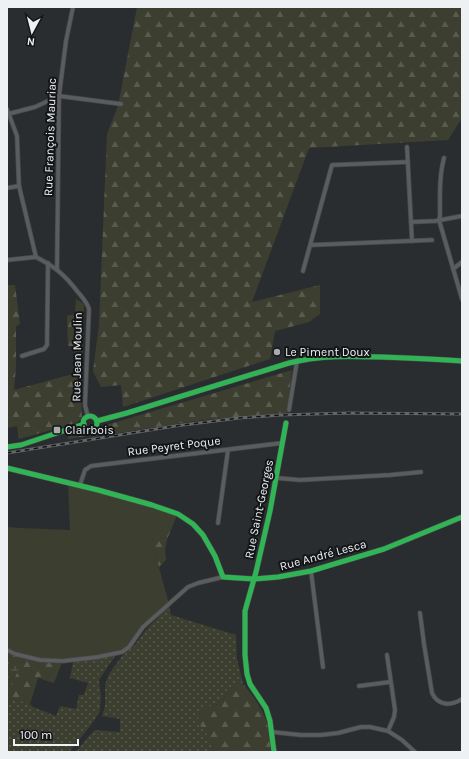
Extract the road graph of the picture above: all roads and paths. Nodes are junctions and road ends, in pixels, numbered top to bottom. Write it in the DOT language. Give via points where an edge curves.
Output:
graph roads {
  1 [pos="73,7"];
  2 [pos="59,96"];
  3 [pos="121,104"];
  4 [pos="7,109"];
  5 [pos="8,114"];
  6 [pos="408,147"];
  7 [pos="444,158"];
  8 [pos="408,162"];
  9 [pos="19,186"];
  10 [pos="7,188"];
  11 [pos="462,216"];
  12 [pos="439,220"];
  13 [pos="411,222"];
  14 [pos="432,240"];
  15 [pos="412,241"];
  16 [pos="311,245"];
  17 [pos="36,257"];
  18 [pos="7,260"];
  19 [pos="462,262"];
  20 [pos="48,263"];
  21 [pos="57,269"];
  22 [pos="453,269"];
  23 [pos="303,271"];
  24 [pos="462,299"];
  25 [pos="22,356"];
  26 [pos="297,360"];
  27 [pos="462,361"];
  28 [pos="289,410"];
  29 [pos="88,417"];
  30 [pos="97,421"];
  31 [pos="286,423"];
  32 [pos="84,424"];
  33 [pos="282,443"];
  34 [pos="7,447"];
  35 [pos="228,450"];
  36 [pos="7,468"];
  37 [pos="422,472"];
  38 [pos="277,478"];
  39 [pos="80,485"];
  40 [pos="462,517"];
  41 [pos="218,523"];
  42 [pos="311,571"];
  43 [pos="223,577"];
  44 [pos="254,579"];
  45 [pos="420,613"];
  46 [pos="7,650"];
  47 [pos="386,655"];
  48 [pos="323,667"];
  49 [pos="390,682"];
  50 [pos="359,686"];
  51 [pos="462,699"];
  52 [pos="388,731"];
  53 [pos="272,732"];
  54 [pos="274,752"];
  55 [pos="415,752"];
  1 -- 2 [label="street, Rue François Mauriac"];
  2 -- 3 [label="street"];
  2 -- 5 [label="street" via="35,107"];
  2 -- 21 [label="street, Rue François Mauriac"];
  4 -- 5 [label="street"];
  5 -- 9 [label="street" via="17,136"];
  6 -- 8 [label="street"];
  7 -- 12 [label="street" via="440,178"];
  8 -- 13 [label="street"];
  8 -- 16 [label="street" via="332,165"];
  9 -- 10 [label="street"];
  9 -- 17 [label="street"];
  11 -- 12 [label="street"];
  12 -- 13 [label="street"];
  12 -- 22 [label="street"];
  13 -- 15 [label="street"];
  14 -- 15 [label="street"];
  15 -- 16 [label="street"];
  16 -- 23 [label="street"];
  17 -- 18 [label="street"];
  17 -- 20 [label="street, Rue Jean Moulin"];
  19 -- 22 [label="street"];
  20 -- 21 [label="street, Rue Jean Moulin"];
  20 -- 25 [label="street" via="47,345 44,350"];
  21 -- 29 [label="street, Rue Jean Moulin" via="87,302 89,309 85,405"];
  22 -- 24 [label="street"];
  26 -- 27 [label="street" via="336,356"];
  26 -- 28 [label="street"];
  26 -- 30 [label="street"];
  29 -- 30 [label="street"];
  29 -- 32 [label="street"];
  30 -- 32 [label="street" via="96,427 92,430 84,427"];
  31 -- 33 [label="street, Rue Saint-Georges"];
  32 -- 34 [label="street"];
  33 -- 35 [label="street, Rue Peyret Poque"];
  33 -- 38 [label="street, Rue Saint-Georges"];
  35 -- 39 [label="street, Rue Peyret Poque" via="91,466 85,470"];
  35 -- 41 [label="street"];
  36 -- 39 [label="street"];
  37 -- 38 [label="street" via="300,480"];
  38 -- 44 [label="street, Rue Saint-Georges"];
  39 -- 43 [label="street" via="165,509 188,521 203,535"];
  40 -- 42 [label="street, Rue André Lesca" via="384,549"];
  42 -- 44 [label="street, Rue André Lesca"];
  42 -- 48 [label="street"];
  43 -- 44 [label="street, Rue André Lesca"];
  43 -- 46 [label="street" via="188,587 144,627 122,652 63,661 40,660"];
  44 -- 53 [label="street, Rue Saint-Georges" via="245,611 247,674 250,684 266,708"];
  45 -- 51 [label="street" via="434,698 445,704"];
  47 -- 49 [label="street"];
  49 -- 50 [label="street"];
  49 -- 52 [label="street" via="395,710"];
  52 -- 53 [label="street" via="361,727 321,735"];
  52 -- 55 [label="street"];
  53 -- 54 [label="street, Rue Saint-Georges"];
}
